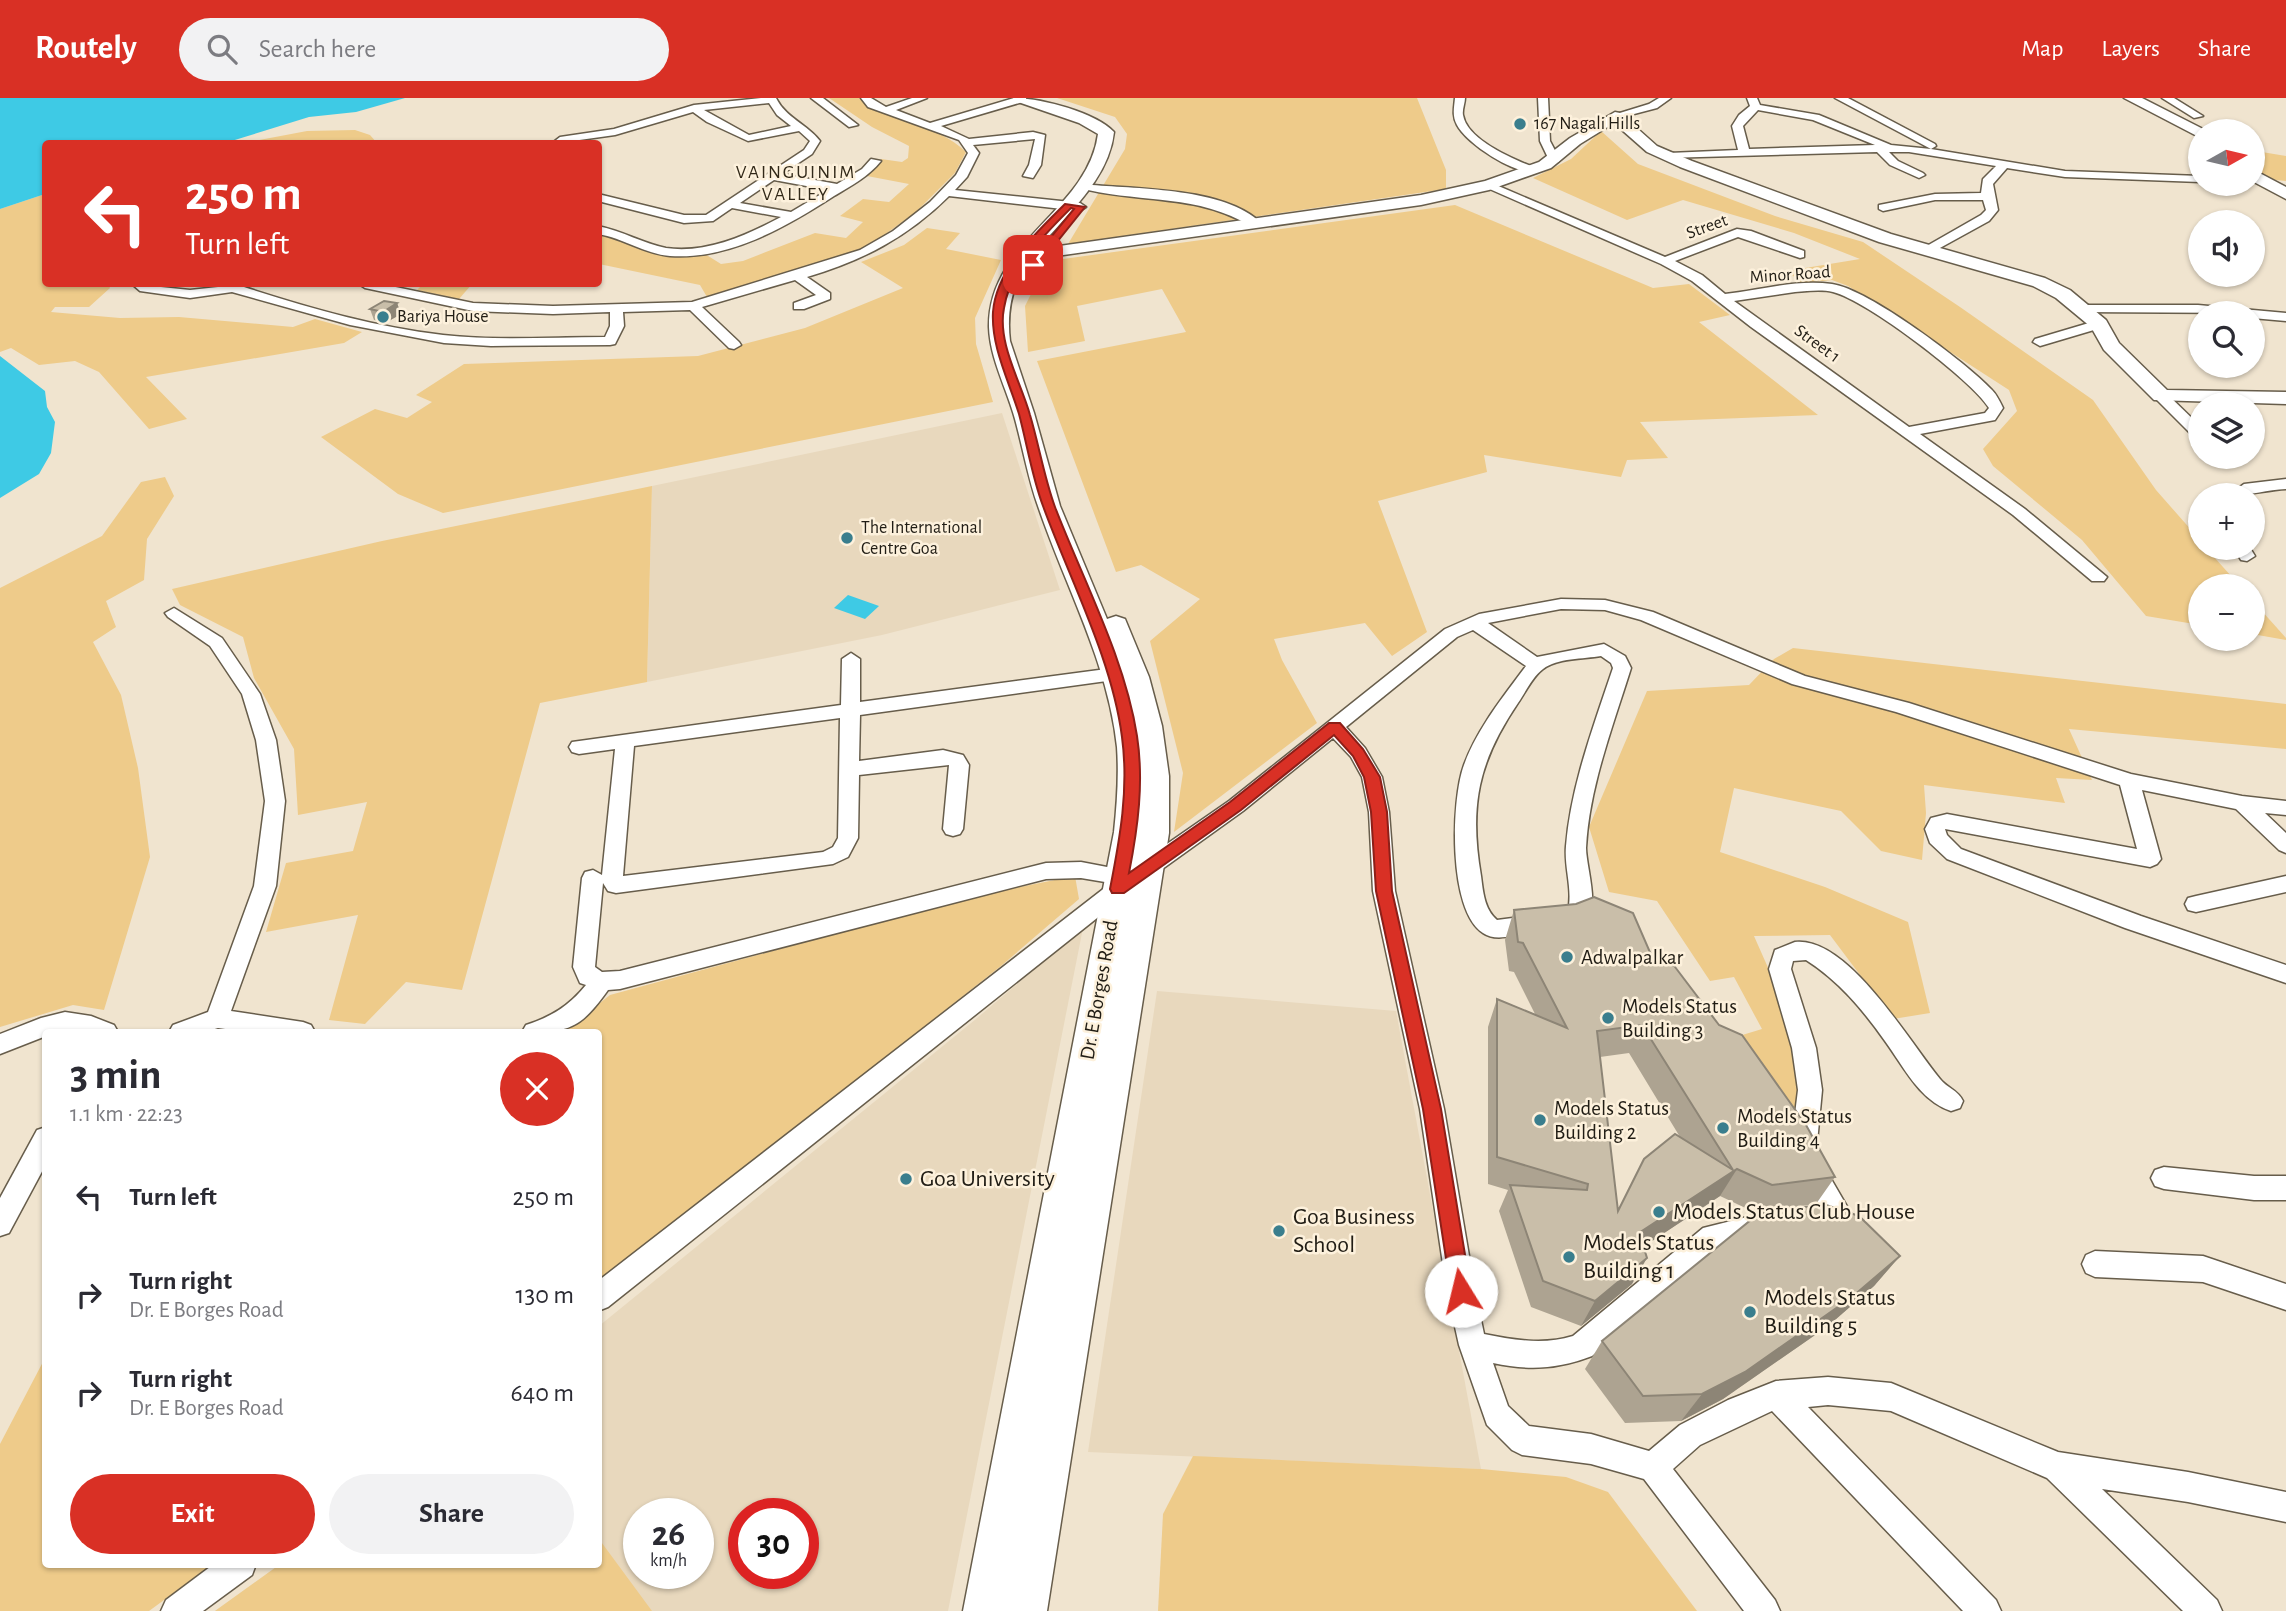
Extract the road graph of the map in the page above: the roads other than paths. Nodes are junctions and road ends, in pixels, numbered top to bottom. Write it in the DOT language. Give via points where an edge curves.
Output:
graph roads {
  1 [pos="715,98"];
  2 [pos="816,98"];
  3 [pos="866,98"];
  4 [pos="922,98"];
  5 [pos="1021,98"];
  6 [pos="1039,98"];
  7 [pos="1460,98"];
  8 [pos="1543,98"];
  9 [pos="1666,98"];
  10 [pos="1840,98"];
  11 [pos="2131,98"];
  12 [pos="2167,98"];
  13 [pos="771,99"];
  14 [pos="1754,103"];
  15 [pos="698,108"];
  16 [pos="886,110"];
  17 [pos="1615,116"];
  18 [pos="2193,119"];
  19 [pos="2188,120"];
  20 [pos="853,125"];
  21 [pos="930,126"];
  22 [pos="797,128"];
  23 [pos="562,140"];
  24 [pos="969,142"];
  25 [pos="1885,149"];
  26 [pos="1745,152"];
  27 [pos="1949,153"];
  28 [pos="1669,156"];
  29 [pos="1554,160"];
  30 [pos="874,161"];
  31 [pos="2005,164"];
  32 [pos="1532,170"];
  33 [pos="1919,175"];
  34 [pos="772,176"];
  35 [pos="1029,176"];
  36 [pos="2188,179"];
  37 [pos="2265,183"];
  38 [pos="1489,185"];
  39 [pos="838,188"];
  40 [pos="946,192"];
  41 [pos="2286,194"];
  42 [pos="1987,196"];
  43 [pos="602,198"];
  44 [pos="1080,200"];
  45 [pos="618,202"];
  46 [pos="729,204"];
  47 [pos="1882,207"];
  48 [pos="602,211"];
  49 [pos="792,215"];
  50 [pos="1255,223"];
  51 [pos="602,231"];
  52 [pos="1929,250"];
  53 [pos="1042,253"];
  54 [pos="1800,254"];
  55 [pos="1665,261"];
  56 [pos="798,276"];
  57 [pos="140,287"];
  58 [pos="231,287"];
  59 [pos="240,287"];
  60 [pos="378,287"];
  61 [pos="405,293"];
  62 [pos="1723,298"];
  63 [pos="693,306"];
  64 [pos="799,306"];
  65 [pos="616,308"];
  66 [pos="2084,309"];
  67 [pos="2286,317"];
  68 [pos="356,322"];
  69 [pos="2099,324"];
  70 [pos="2040,342"];
  71 [pos="734,345"];
  72 [pos="2161,396"];
  73 [pos="2286,398"];
  74 [pos="2188,423"];
  75 [pos="1905,432"];
  76 [pos="2286,484"];
  77 [pos="2265,486"];
  78 [pos="2098,576"];
  79 [pos="174,613"];
  80 [pos="1475,623"];
  81 [pos="851,659"];
  82 [pos="1535,665"];
  83 [pos="1114,674"];
  84 [pos="850,708"];
  85 [pos="1335,726"];
  86 [pos="625,741"];
  87 [pos="579,747"];
  88 [pos="849,769"];
  89 [pos="2129,781"];
  90 [pos="2242,803"];
  91 [pos="2277,807"];
  92 [pos="2286,824"];
  93 [pos="953,829"];
  94 [pos="2286,845"];
  95 [pos="593,878"];
  96 [pos="1129,878"];
  97 [pos="2286,884"];
  98 [pos="2196,904"];
  99 [pos="2286,974"];
  100 [pos="602,981"];
  101 [pos="217,1018"];
  102 [pos="100,1029"];
  103 [pos="189,1029"];
  104 [pos="285,1029"];
  105 [pos="542,1029"];
  106 [pos="0,1044"];
  107 [pos="1951,1101"];
  108 [pos="42,1145"];
  109 [pos="2164,1178"];
  110 [pos="2286,1188"];
  111 [pos="0,1224"];
  112 [pos="2095,1264"];
  113 [pos="602,1295"];
  114 [pos="2286,1297"];
  115 [pos="1473,1345"];
  116 [pos="1776,1395"];
  117 [pos="1653,1467"];
  118 [pos="2058,1467"];
  119 [pos="2286,1507"];
  120 [pos="236,1568"];
  121 [pos="177,1611"];
  122 [pos="986,1611"];
  123 [pos="1024,1611"];
  124 [pos="1765,1611"];
  125 [pos="1985,1611"];
  126 [pos="2206,1611"];
  1 -- 15 [label="street"];
  2 -- 20 [label="street"];
  3 -- 16 [label="street"];
  4 -- 16 [label="street"];
  5 -- 21 [label="street"];
  5 -- 44 [label="main road, Dr. E Borges Road" via="1105,132 1106,147"];
  6 -- 44 [label="main road, Dr. E Borges Road" via="1095,117 1119,131 1117,147"];
  7 -- 32 [label="street" via="1458,114 1474,138 1507,161"];
  8 -- 29 [label="street" via="1545,141"];
  9 -- 17 [label="street"];
  10 -- 27 [label="street" via="1919,142"];
  11 -- 19 [label="main road"];
  12 -- 18 [label="street"];
  13 -- 15 [label="street"];
  13 -- 22 [label="street" via="776,112"];
  14 -- 25 [label="street" via="1826,121"];
  14 -- 26 [label="street" via="1737,125"];
  15 -- 22 [label="street" via="711,120 748,138"];
  15 -- 23 [label="street" via="615,132"];
  16 -- 21 [label="street"];
  17 -- 28 [label="main road" via="1652,149"];
  17 -- 29 [label="main road"];
  21 -- 24 [label="street"];
  22 -- 34 [label="street" via="810,133 815,142 808,152"];
  24 -- 35 [label="street" via="1041,137"];
  24 -- 40 [label="street" via="974,153"];
  25 -- 26 [label="street"];
  25 -- 27 [label="street"];
  25 -- 33 [label="street" via="1894,163"];
  26 -- 28 [label="street"];
  27 -- 31 [label="street"];
  28 -- 52 [label="main road" via="1803,209"];
  29 -- 32 [label="main road"];
  30 -- 39 [label="street"];
  31 -- 36 [label="street" via="2095,176"];
  31 -- 42 [label="street" via="1986,180"];
  32 -- 38 [label="main road"];
  34 -- 39 [label="street"];
  34 -- 46 [label="street"];
  37 -- 41 [label="main road"];
  38 -- 50 [label="main road" via="1421,200"];
  38 -- 55 [label="street, Street 1"];
  39 -- 49 [label="street"];
  40 -- 44 [label="street"];
  40 -- 56 [label="street" via="913,222 864,253"];
  42 -- 47 [label="street" via="1936,197"];
  42 -- 52 [label="street" via="1992,210 1985,218"];
  43 -- 45 [label="street"];
  44 -- 50 [label="street" via="1155,194 1227,208"];
  44 -- 53 [label="main road, Dr. E Borges Road"];
  44 -- 83 [label="main road, Dr. E Borges Road" via="1041,233 1010,275 998,309 999,337 1048,503"];
  45 -- 46 [label="street" via="684,219 709,218"];
  45 -- 48 [label="street"];
  46 -- 49 [label="street"];
  49 -- 51 [label="street" via="733,245 707,251 660,250"];
  50 -- 53 [label="main road"];
  52 -- 66 [label="main road" via="2039,282"];
  53 -- 96 [label="main road, Dr. E Borges Road" via="1025,276 1014,309 1018,337 1045,416 1064,493 1136,671 1152,734 1157,785 1154,833"];
  54 -- 55 [label="street, Street" via="1737,233"];
  55 -- 62 [label="street, Street 1"];
  56 -- 63 [label="street"];
  56 -- 64 [label="street" via="825,296"];
  57 -- 58 [label="street" via="190,294"];
  59 -- 68 [label="street" via="310,313"];
  60 -- 61 [label="street"];
  61 -- 65 [label="street" via="473,307"];
  61 -- 68 [label="street"];
  62 -- 75 [label="street, Street 1"];
  62 -- 75 [label="street, Minor Road" via="1825,287 1849,292 1928,345 1988,394 1996,408 1990,417"];
  63 -- 65 [label="street"];
  63 -- 71 [label="street"];
  65 -- 68 [label="street" via="617,326 610,341 423,336"];
  66 -- 67 [label="street" via="2199,309"];
  66 -- 69 [label="main road"];
  69 -- 70 [label="street"];
  69 -- 72 [label="main road" via="2110,346"];
  72 -- 73 [label="main road"];
  72 -- 74 [label="street"];
  75 -- 78 [label="street, Street 1" via="2019,512"];
  76 -- 77 [label="street"];
  79 -- 101 [label="street" via="216,642 251,694 266,740 275,801 265,886"];
  80 -- 82 [label="street"];
  80 -- 85 [label="street" via="1451,633"];
  80 -- 89 [label="street" via="1562,604 1647,615 1799,680 1902,707"];
  81 -- 84 [label="street"];
  82 -- 82 [label="street" via="1604,650 1619,660 1622,668 1594,755 1578,834 1578,916 1493,929 1478,914 1466,854 1465,793 1474,761 1495,720"];
  83 -- 84 [label="street"];
  83 -- 96 [label="main road, Dr. E Borges Road" via="1129,735 1133,785"];
  84 -- 86 [label="street"];
  84 -- 88 [label="street"];
  85 -- 96 [label="street" via="1236,806"];
  85 -- 115 [label="street" via="1372,777 1384,891 1432,1109"];
  86 -- 87 [label="street"];
  86 -- 88 [label="street" via="612,880 617,886 826,859 841,852 848,838"];
  88 -- 93 [label="street" via="943,757 956,760"];
  89 -- 90 [label="street"];
  89 -- 99 [label="street" via="2150,859 1947,821 1938,823 1937,838 1954,854"];
  90 -- 91 [label="street"];
  90 -- 94 [label="street"];
  91 -- 92 [label="street"];
  95 -- 100 [label="street" via="584,967 588,977"];
  96 -- 100 [label="street" via="1081,870 1046,871"];
  96 -- 113 [label="street"];
  96 -- 122 [label="main road, Dr. E Borges Road"];
  96 -- 123 [label="main road, Dr. E Borges Road"];
  97 -- 98 [label="street"];
  100 -- 105 [label="street" via="584,1007"];
  101 -- 103 [label="street"];
  101 -- 104 [label="street"];
  102 -- 106 [label="street" via="73,1020"];
  107 -- 115 [label="street" via="1934,1090 1843,975 1812,952 1795,950 1783,956 1780,969 1804,1048 1810,1090 1803,1154 1839,1215 1759,1224 1713,1237 1582,1346 1565,1354 1511,1354"];
  108 -- 111 [label="street"];
  109 -- 110 [label="street"];
  112 -- 114 [label="street" via="2203,1269"];
  115 -- 117 [label="street" via="1497,1415 1522,1440 1591,1449"];
  116 -- 117 [label="street" via="1690,1435"];
  116 -- 118 [label="street" via="1828,1391 1891,1397"];
  116 -- 125 [label="street"];
  117 -- 124 [label="street"];
  118 -- 119 [label="street"];
  118 -- 126 [label="street"];
  120 -- 121 [label="street"];
}
